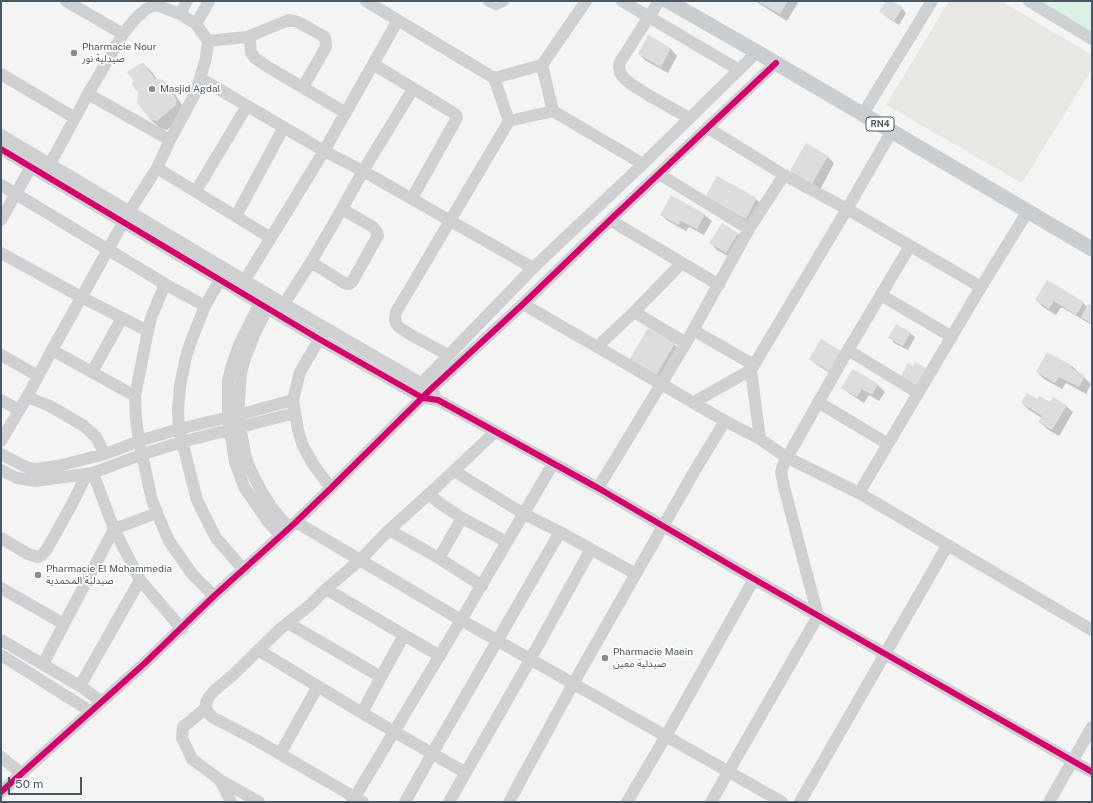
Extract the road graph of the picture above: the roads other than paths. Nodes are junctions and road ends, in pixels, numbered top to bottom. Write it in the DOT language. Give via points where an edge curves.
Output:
graph roads {
  1 [pos="66,1"];
  2 [pos="187,1"];
  3 [pos="209,1"];
  4 [pos="366,1"];
  5 [pos="489,1"];
  6 [pos="503,1"];
  7 [pos="586,1"];
  8 [pos="622,1"];
  9 [pos="659,1"];
  10 [pos="668,1"];
  11 [pos="932,1"];
  12 [pos="1034,2"];
  13 [pos="156,3"];
  14 [pos="180,14"];
  15 [pos="649,17"];
  16 [pos="398,20"];
  17 [pos="196,24"];
  18 [pos="123,34"];
  19 [pos="247,37"];
  20 [pos="1092,39"];
  21 [pos="208,41"];
  22 [pos="757,52"];
  23 [pos="776,63"];
  24 [pos="373,64"];
  25 [pos="542,65"];
  26 [pos="738,70"];
  27 [pos="1,74"];
  28 [pos="200,78"];
  29 [pos="494,78"];
  30 [pos="303,87"];
  31 [pos="413,89"];
  32 [pos="88,94"];
  33 [pos="247,106"];
  34 [pos="553,111"];
  35 [pos="346,113"];
  36 [pos="863,114"];
  37 [pos="75,118"];
  38 [pos="689,118"];
  39 [pos="509,121"];
  40 [pos="284,127"];
  41 [pos="708,128"];
  42 [pos="892,131"];
  43 [pos="1,135"];
  44 [pos="170,140"];
  45 [pos="1,149"];
  46 [pos="324,151"];
  47 [pos="643,164"];
  48 [pos="31,167"];
  49 [pos="157,168"];
  50 [pos="47,169"];
  51 [pos="363,170"];
  52 [pos="659,174"];
  53 [pos="784,175"];
  54 [pos="1,185"];
  55 [pos="196,191"];
  56 [pos="16,194"];
  57 [pos="412,198"];
  58 [pos="342,209"];
  59 [pos="847,209"];
  60 [pos="1028,211"];
  61 [pos="236,216"];
  62 [pos="126,217"];
  63 [pos="1,220"];
  64 [pos="610,220"];
  65 [pos="450,221"];
  66 [pos="749,229"];
  67 [pos="271,238"];
  68 [pos="910,246"];
  69 [pos="108,249"];
  70 [pos="1092,249"];
  71 [pos="1,253"];
  72 [pos="311,262"];
  73 [pos="682,262"];
  74 [pos="533,268"];
  75 [pos="220,280"];
  76 [pos="245,280"];
  77 [pos="165,284"];
  78 [pos="719,285"];
  79 [pos="981,287"];
  80 [pos="881,295"];
  81 [pos="81,297"];
  82 [pos="267,300"];
  83 [pos="284,304"];
  84 [pos="523,304"];
  85 [pos="205,306"];
  86 [pos="634,312"];
  87 [pos="122,318"];
  88 [pos="326,329"];
  89 [pos="693,330"];
  90 [pos="148,332"];
  91 [pos="952,337"];
  92 [pos="319,339"];
  93 [pos="686,343"];
  94 [pos="597,347"];
  95 [pos="52,350"];
  96 [pos="848,350"];
  97 [pos="1,355"];
  98 [pos="448,355"];
  99 [pos="753,367"];
  100 [pos="92,372"];
  101 [pos="38,376"];
  102 [pos="662,384"];
  103 [pos="426,386"];
  104 [pos="918,393"];
  105 [pos="418,395"];
  106 [pos="135,396"];
  107 [pos="27,397"];
  108 [pos="1,400"];
  109 [pos="293,400"];
  110 [pos="438,400"];
  111 [pos="694,402"];
  112 [pos="818,402"];
  113 [pos="19,410"];
  114 [pos="295,413"];
  115 [pos="233,416"];
  116 [pos="725,421"];
  117 [pos="235,428"];
  118 [pos="179,429"];
  119 [pos="495,432"];
  120 [pos="760,439"];
  121 [pos="139,440"];
  122 [pos="1,441"];
  123 [pos="182,442"];
  124 [pos="888,444"];
  125 [pos="1,454"];
  126 [pos="105,454"];
  127 [pos="143,454"];
  128 [pos="786,457"];
  129 [pos="553,464"];
  130 [pos="1,470"];
  131 [pos="454,471"];
  132 [pos="51,473"];
  133 [pos="90,474"];
  134 [pos="331,488"];
  135 [pos="598,488"];
  136 [pos="859,493"];
  137 [pos="429,494"];
  138 [pos="157,513"];
  139 [pos="524,514"];
  140 [pos="462,518"];
  141 [pos="664,526"];
  142 [pos="114,529"];
  143 [pos="289,529"];
  144 [pos="389,530"];
  145 [pos="560,532"];
  146 [pos="1,538"];
  147 [pos="507,542"];
  148 [pos="947,546"];
  149 [pos="591,549"];
  150 [pos="439,558"];
  151 [pos="360,560"];
  152 [pos="244,570"];
  153 [pos="636,574"];
  154 [pos="754,579"];
  155 [pos="140,580"];
  156 [pos="482,586"];
  157 [pos="1,588"];
  158 [pos="326,589"];
  159 [pos="214,596"];
  160 [pos="818,616"];
  161 [pos="461,620"];
  162 [pos="288,622"];
  163 [pos="64,624"];
  164 [pos="182,628"];
  165 [pos="1092,630"];
  166 [pos="404,635"];
  167 [pos="1,640"];
  168 [pos="497,640"];
  169 [pos="258,650"];
  170 [pos="885,654"];
  171 [pos="1,655"];
  172 [pos="440,656"];
  173 [pos="530,660"];
  174 [pos="43,664"];
  175 [pos="381,677"];
  176 [pos="573,684"];
  177 [pos="80,686"];
  178 [pos="318,686"];
  179 [pos="102,702"];
  180 [pos="206,708"];
  181 [pos="90,711"];
  182 [pos="362,713"];
  183 [pos="1092,727"];
  184 [pos="395,732"];
  185 [pos="666,736"];
  186 [pos="280,754"];
  187 [pos="432,754"];
  188 [pos="1,757"];
  189 [pos="1073,761"];
  190 [pos="728,771"];
  191 [pos="1092,772"];
  192 [pos="21,773"];
  193 [pos="466,773"];
  194 [pos="220,780"];
  195 [pos="1,792"];
  196 [pos="357,800"];
  197 [pos="232,802"];
  198 [pos="259,802"];
  199 [pos="405,802"];
  200 [pos="449,802"];
  201 [pos="509,802"];
  202 [pos="627,802"];
  203 [pos="711,802"];
  204 [pos="782,802"];
  205 [pos="800,802"];
  206 [pos="1049,802"];
  1 -- 18 [label="street"];
  2 -- 14 [label="street"];
  3 -- 17 [label="street"];
  4 -- 16 [label="street"];
  5 -- 6 [label="street" via="496,4"];
  7 -- 25 [label="street"];
  8 -- 15 [label="street"];
  9 -- 15 [label="street"];
  10 -- 22 [label="main road, RN4"];
  11 -- 36 [label="street"];
  12 -- 20 [label="street"];
  13 -- 14 [label="street"];
  13 -- 18 [label="street" via="135,19"];
  14 -- 17 [label="street"];
  15 -- 26 [label="street"];
  15 -- 38 [label="street" via="620,62 620,73 631,84"];
  16 -- 24 [label="street"];
  16 -- 29 [label="street"];
  17 -- 21 [label="street"];
  18 -- 32 [label="street"];
  19 -- 21 [label="street"];
  19 -- 30 [label="street" via="255,58"];
  19 -- 30 [label="street" via="290,20 325,37 326,48"];
  21 -- 28 [label="street"];
  22 -- 23 [label="main road, RN4"];
  22 -- 26 [label="street"];
  23 -- 36 [label="main road, RN4"];
  23 -- 41 [label="street"];
  24 -- 31 [label="street"];
  24 -- 35 [label="street"];
  25 -- 29 [label="street"];
  25 -- 34 [label="street"];
  26 -- 38 [label="street"];
  27 -- 37 [label="street"];
  28 -- 33 [label="street"];
  28 -- 44 [label="street" via="196,92"];
  29 -- 39 [label="street"];
  30 -- 35 [label="street"];
  31 -- 51 [label="street"];
  31 -- 57 [label="street" via="452,112 457,118"];
  32 -- 37 [label="street"];
  32 -- 44 [label="street"];
  33 -- 40 [label="street"];
  33 -- 55 [label="street"];
  34 -- 39 [label="street"];
  34 -- 47 [label="street"];
  35 -- 46 [label="street"];
  36 -- 42 [label="main road, RN4"];
  37 -- 50 [label="street"];
  38 -- 47 [label="street"];
  39 -- 65 [label="street"];
  40 -- 46 [label="street"];
  40 -- 61 [label="street"];
  41 -- 52 [label="street"];
  41 -- 53 [label="street"];
  42 -- 59 [label="street"];
  42 -- 60 [label="main road, RN4"];
  43 -- 50 [label="street"];
  44 -- 49 [label="street"];
  45 -- 48 [label="street"];
  46 -- 51 [label="street"];
  46 -- 67 [label="street"];
  47 -- 74 [label="street"];
  48 -- 50 [label="street"];
  48 -- 56 [label="street"];
  49 -- 55 [label="street"];
  49 -- 62 [label="street"];
  50 -- 62 [label="street"];
  51 -- 57 [label="street"];
  51 -- 58 [label="street"];
  52 -- 64 [label="street"];
  52 -- 66 [label="street"];
  53 -- 59 [label="street"];
  53 -- 66 [label="street"];
  54 -- 56 [label="street"];
  55 -- 61 [label="street"];
  56 -- 63 [label="street"];
  56 -- 69 [label="street"];
  57 -- 65 [label="street"];
  58 -- 72 [label="street"];
  58 -- 72 [label="street" via="373,226 378,236 352,282 344,283"];
  59 -- 68 [label="street"];
  59 -- 99 [label="street"];
  60 -- 70 [label="main road, RN4"];
  60 -- 79 [label="street"];
  61 -- 67 [label="street"];
  62 -- 69 [label="street"];
  62 -- 75 [label="street"];
  62 -- 76 [label="street"];
  64 -- 73 [label="street"];
  64 -- 84 [label="street"];
  65 -- 74 [label="street"];
  65 -- 98 [label="street" via="396,312 395,318 399,327"];
  66 -- 78 [label="street"];
  67 -- 76 [label="street"];
  68 -- 79 [label="street"];
  68 -- 80 [label="street"];
  69 -- 77 [label="street"];
  69 -- 81 [label="street"];
  71 -- 81 [label="street"];
  72 -- 83 [label="street"];
  73 -- 78 [label="street"];
  73 -- 86 [label="street"];
  74 -- 98 [label="street"];
  75 -- 82 [label="street"];
  75 -- 85 [label="street"];
  76 -- 82 [label="street"];
  77 -- 85 [label="street"];
  77 -- 90 [label="street"];
  78 -- 89 [label="street"];
  79 -- 91 [label="street"];
  80 -- 91 [label="street"];
  80 -- 96 [label="street"];
  81 -- 87 [label="street"];
  81 -- 95 [label="street"];
  82 -- 83 [label="street"];
  82 -- 92 [label="street"];
  82 -- 115 [label="street" via="239,344 231,368 228,387"];
  83 -- 88 [label="street"];
  84 -- 94 [label="street"];
  84 -- 103 [label="street"];
  85 -- 118 [label="street" via="186,357 180,386"];
  86 -- 93 [label="street"];
  86 -- 94 [label="street"];
  87 -- 90 [label="street"];
  87 -- 100 [label="street"];
  88 -- 92 [label="street"];
  88 -- 103 [label="street"];
  89 -- 93 [label="street"];
  89 -- 99 [label="street"];
  90 -- 106 [label="street"];
  91 -- 104 [label="street"];
  92 -- 105 [label="street"];
  92 -- 109 [label="street" via="300,372"];
  93 -- 102 [label="street"];
  94 -- 102 [label="street"];
  95 -- 100 [label="street"];
  95 -- 101 [label="street"];
  96 -- 104 [label="street"];
  96 -- 112 [label="street"];
  97 -- 101 [label="street"];
  98 -- 103 [label="street"];
  99 -- 111 [label="street"];
  99 -- 120 [label="street"];
  100 -- 106 [label="street"];
  101 -- 107 [label="street"];
  102 -- 111 [label="street"];
  102 -- 135 [label="street"];
  103 -- 105 [label="street"];
  103 -- 110 [label="street"];
  104 -- 124 [label="street"];
  105 -- 110 [label="street"];
  105 -- 134 [label="street"];
  106 -- 121 [label="street"];
  107 -- 113 [label="street"];
  107 -- 126 [label="street" via="50,406 84,426 96,437"];
  108 -- 113 [label="street"];
  109 -- 114 [label="street"];
  109 -- 115 [label="street"];
  110 -- 119 [label="street"];
  111 -- 116 [label="street"];
  112 -- 124 [label="street"];
  112 -- 128 [label="street"];
  113 -- 122 [label="street"];
  114 -- 117 [label="street"];
  114 -- 134 [label="street" via="303,446"];
  115 -- 117 [label="street"];
  115 -- 118 [label="street"];
  116 -- 120 [label="street"];
  116 -- 141 [label="street"];
  117 -- 123 [label="street"];
  117 -- 143 [label="street" via="234,462 244,487 269,523"];
  118 -- 121 [label="street"];
  118 -- 123 [label="street"];
  119 -- 129 [label="street"];
  119 -- 131 [label="street"];
  120 -- 128 [label="street"];
  121 -- 126 [label="street"];
  121 -- 127 [label="street"];
  123 -- 127 [label="street"];
  123 -- 152 [label="street" via="197,500 216,538"];
  124 -- 136 [label="street"];
  125 -- 132 [label="street" via="29,468"];
  126 -- 132 [label="street"];
  127 -- 133 [label="street"];
  127 -- 138 [label="street"];
  128 -- 136 [label="street"];
  128 -- 160 [label="street" via="782,476"];
  129 -- 135 [label="street"];
  129 -- 139 [label="street"];
  130 -- 132 [label="street" via="17,478 35,481"];
  131 -- 137 [label="street"];
  131 -- 139 [label="street"];
  132 -- 133 [label="street"];
  133 -- 142 [label="street"];
  133 -- 146 [label="street" via="42,555 28,554"];
  134 -- 143 [label="street"];
  135 -- 141 [label="street"];
  136 -- 148 [label="street"];
  137 -- 140 [label="street"];
  137 -- 144 [label="street"];
  138 -- 142 [label="street"];
  138 -- 159 [label="street" via="169,542 192,574"];
  139 -- 145 [label="street"];
  139 -- 147 [label="street"];
  140 -- 147 [label="street"];
  140 -- 150 [label="street"];
  141 -- 153 [label="street"];
  141 -- 154 [label="street"];
  142 -- 155 [label="street"];
  142 -- 163 [label="street"];
  143 -- 151 [label="street"];
  143 -- 152 [label="street"];
  144 -- 150 [label="street"];
  144 -- 151 [label="street"];
  145 -- 149 [label="street"];
  145 -- 168 [label="street"];
  147 -- 156 [label="street"];
  148 -- 165 [label="street"];
  148 -- 170 [label="street"];
  149 -- 153 [label="street"];
  149 -- 173 [label="street"];
  150 -- 156 [label="street"];
  151 -- 158 [label="street"];
  151 -- 161 [label="street"];
  152 -- 159 [label="street"];
  153 -- 176 [label="street"];
  154 -- 160 [label="street"];
  154 -- 185 [label="street"];
  155 -- 164 [label="street"];
  155 -- 177 [label="street"];
  156 -- 161 [label="street"];
  157 -- 163 [label="street"];
  158 -- 162 [label="street"];
  158 -- 166 [label="street"];
  159 -- 164 [label="street"];
  160 -- 170 [label="street"];
  160 -- 190 [label="street"];
  161 -- 168 [label="street"];
  161 -- 172 [label="street"];
  162 -- 169 [label="street"];
  162 -- 175 [label="street"];
  163 -- 174 [label="street"];
  164 -- 179 [label="street"];
  166 -- 172 [label="street"];
  166 -- 175 [label="street"];
  167 -- 174 [label="street"];
  168 -- 173 [label="street"];
  168 -- 187 [label="street"];
  169 -- 178 [label="street"];
  169 -- 180 [label="street" via="214,691 206,703"];
  170 -- 189 [label="street"];
  170 -- 205 [label="street"];
  171 -- 181 [label="street"];
  172 -- 184 [label="street"];
  173 -- 176 [label="street"];
  173 -- 193 [label="street"];
  174 -- 177 [label="street"];
  175 -- 182 [label="street"];
  176 -- 185 [label="street"];
  176 -- 201 [label="street"];
  177 -- 179 [label="street"];
  178 -- 182 [label="street"];
  178 -- 186 [label="street"];
  179 -- 181 [label="street"];
  180 -- 186 [label="street" via="212,717"];
  180 -- 194 [label="street" via="183,727 182,738 192,759"];
  181 -- 192 [label="street"];
  182 -- 184 [label="street"];
  183 -- 189 [label="street"];
  184 -- 187 [label="street"];
  184 -- 196 [label="street"];
  185 -- 190 [label="street"];
  185 -- 202 [label="street"];
  186 -- 196 [label="street"];
  187 -- 193 [label="street"];
  187 -- 199 [label="street"];
  188 -- 192 [label="street"];
  189 -- 191 [label="street"];
  189 -- 206 [label="street"];
  190 -- 203 [label="street"];
  190 -- 204 [label="street"];
  192 -- 195 [label="street"];
  193 -- 200 [label="street"];
  194 -- 197 [label="street"];
  194 -- 198 [label="street"];
}
